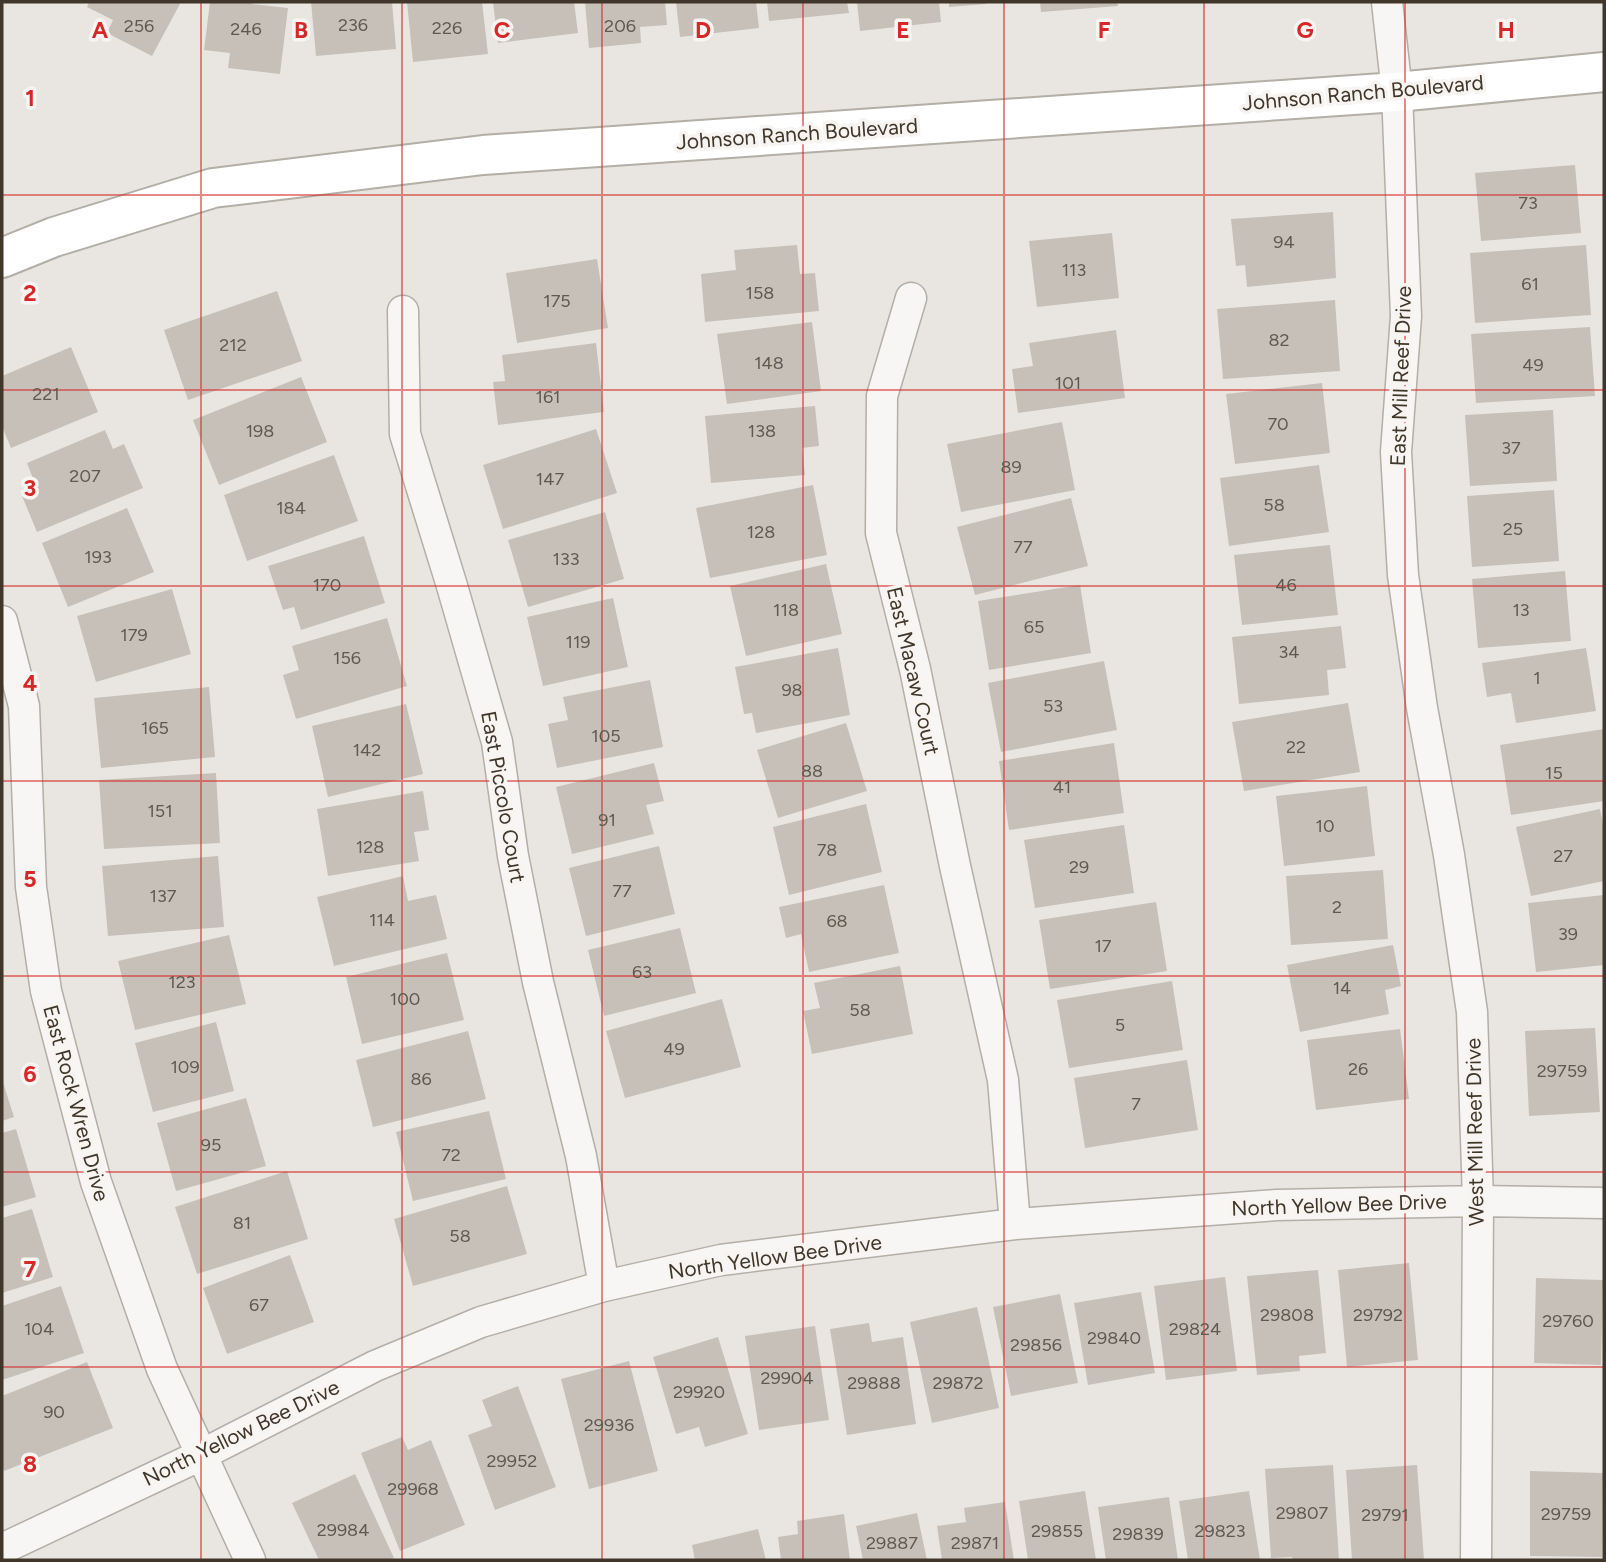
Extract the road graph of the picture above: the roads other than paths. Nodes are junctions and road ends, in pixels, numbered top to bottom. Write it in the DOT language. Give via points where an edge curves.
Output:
graph roads {
  1 [pos="1387,2"];
  2 [pos="1604,72"];
  3 [pos="1397,92"];
  4 [pos="2,258"];
  5 [pos="911,298"];
  6 [pos="403,310"];
  7 [pos="2,621"];
  8 [pos="1422,708"];
  9 [pos="1478,1201"];
  10 [pos="1604,1203"];
  11 [pos="1015,1224"];
  12 [pos="604,1286"];
  13 [pos="201,1455"];
  14 [pos="2,1549"];
  15 [pos="250,1560"];
  16 [pos="1476,1560"];
  1 -- 3 [label="street, East Mill Reef Drive"];
  2 -- 3 [label="street, Johnson Ranch Boulevard"];
  3 -- 4 [label="street, Johnson Ranch Boulevard" via="456,158 213,188 54,237"];
  3 -- 8 [label="street, East Mill Reef Drive" via="1406,316 1396,452 1404,575"];
  5 -- 11 [label="street, East Macaw Court" via="882,396 881,533 915,669 1003,1080"];
  6 -- 12 [label="street, East Piccolo Court" via="405,434 497,742 513,856 538,982 582,1156"];
  7 -- 13 [label="street, East Rock Wren Drive" via="24,706 31,887 46,991 96,1182 162,1369"];
  8 -- 9 [label="street, West Mill Reef Drive" via="1472,1012"];
  9 -- 10 [label="street, North Yellow Bee Drive"];
  9 -- 11 [label="street, North Yellow Bee Drive" via="1277,1205"];
  9 -- 16 [label="street, West Mill Reef Drive"];
  11 -- 12 [label="street, North Yellow Bee Drive" via="721,1260"];
  12 -- 13 [label="street, North Yellow Bee Drive" via="481,1322 375,1366"];
  13 -- 14 [label="street, North Yellow Bee Drive"];
  13 -- 15 [label="street, East Rock Wren Drive"];
}
